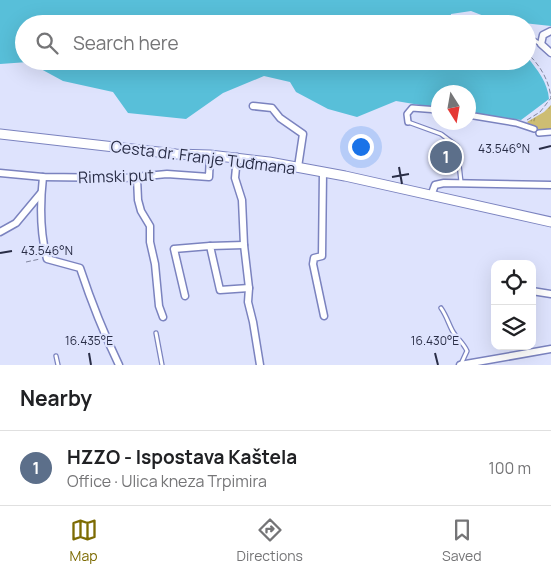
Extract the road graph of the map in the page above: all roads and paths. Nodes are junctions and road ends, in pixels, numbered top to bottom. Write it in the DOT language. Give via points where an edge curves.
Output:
graph roads {
  1 [pos="551,32"];
  2 [pos="536,41"];
  3 [pos="543,46"];
  4 [pos="551,53"];
  5 [pos="536,63"];
  6 [pos="550,101"];
  7 [pos="253,106"];
  8 [pos="431,109"];
  9 [pos="476,116"];
  10 [pos="408,122"];
  11 [pos="516,123"];
  12 [pos="551,132"];
  13 [pos="0,134"];
  14 [pos="210,155"];
  15 [pos="237,158"];
  16 [pos="298,167"];
  17 [pos="323,172"];
  18 [pos="0,173"];
  19 [pos="43,177"];
  20 [pos="137,178"];
  21 [pos="460,182"];
  22 [pos="551,185"];
  23 [pos="41,193"];
  24 [pos="431,196"];
  25 [pos="551,222"];
  26 [pos="0,232"];
  27 [pos="244,245"];
  28 [pos="210,246"];
  29 [pos="47,259"];
  30 [pos="26,262"];
  31 [pos="249,288"];
  32 [pos="536,292"];
  33 [pos="551,294"];
  34 [pos="185,296"];
  35 [pos="441,308"];
  36 [pos="324,316"];
  37 [pos="163,317"];
  38 [pos="156,333"];
  39 [pos="551,349"];
  40 [pos="56,356"];
  41 [pos="58,365"];
  42 [pos="120,365"];
  43 [pos="162,365"];
  44 [pos="260,365"];
  45 [pos="460,365"];
  1 -- 3 [label="street" via="543,35"];
  2 -- 3 [label="lane"];
  3 -- 4 [label="street"];
  5 -- 6 [label="path" via="546,79"];
  6 -- 11 [label="path" via="540,112"];
  7 -- 16 [label="street" via="272,108 280,118 303,134"];
  8 -- 10 [label="street" via="412,108 407,114"];
  9 -- 11 [label="street"];
  10 -- 21 [label="lane" via="441,134 454,143 458,150"];
  11 -- 12 [label="street" via="536,131"];
  13 -- 14 [label="main road, Cesta dr. Franje Tuđmana"];
  14 -- 15 [label="main road, Cesta dr. Franje Tuđmana"];
  14 -- 20 [label="street, Rimski put" via="209,177 167,174"];
  15 -- 16 [label="main road, Cesta dr. Franje Tuđmana"];
  15 -- 27 [label="street" via="235,178 242,200"];
  16 -- 17 [label="main road, Cesta dr. Franje Tuđmana"];
  17 -- 24 [label="main road, Cesta dr. Franje Tuđmana"];
  17 -- 36 [label="street" via="322,256 314,258 313,264"];
  18 -- 19 [label="street, Rimski put"];
  19 -- 20 [label="street, Rimski put"];
  19 -- 23 [label="street"];
  20 -- 37 [label="street" via="138,200 150,226"];
  21 -- 22 [label="street"];
  21 -- 24 [label="street" via="435,185"];
  23 -- 26 [label="street" via="16,223"];
  23 -- 29 [label="street"];
  24 -- 25 [label="main road, Cesta dr. Franje Tuđmana"];
  27 -- 28 [label="street"];
  27 -- 31 [label="street"];
  28 -- 31 [label="street" via="220,290"];
  28 -- 34 [label="street" via="174,248"];
  29 -- 30 [label="path"];
  29 -- 42 [label="street" via="80,268 90,299"];
  31 -- 44 [label="street" via="248,302"];
  32 -- 33 [label="street"];
  35 -- 45 [label="lane" via="467,351"];
  38 -- 43 [label="lane"];
  39 -- 45 [label="street"];
  40 -- 41 [label="lane"];
}
